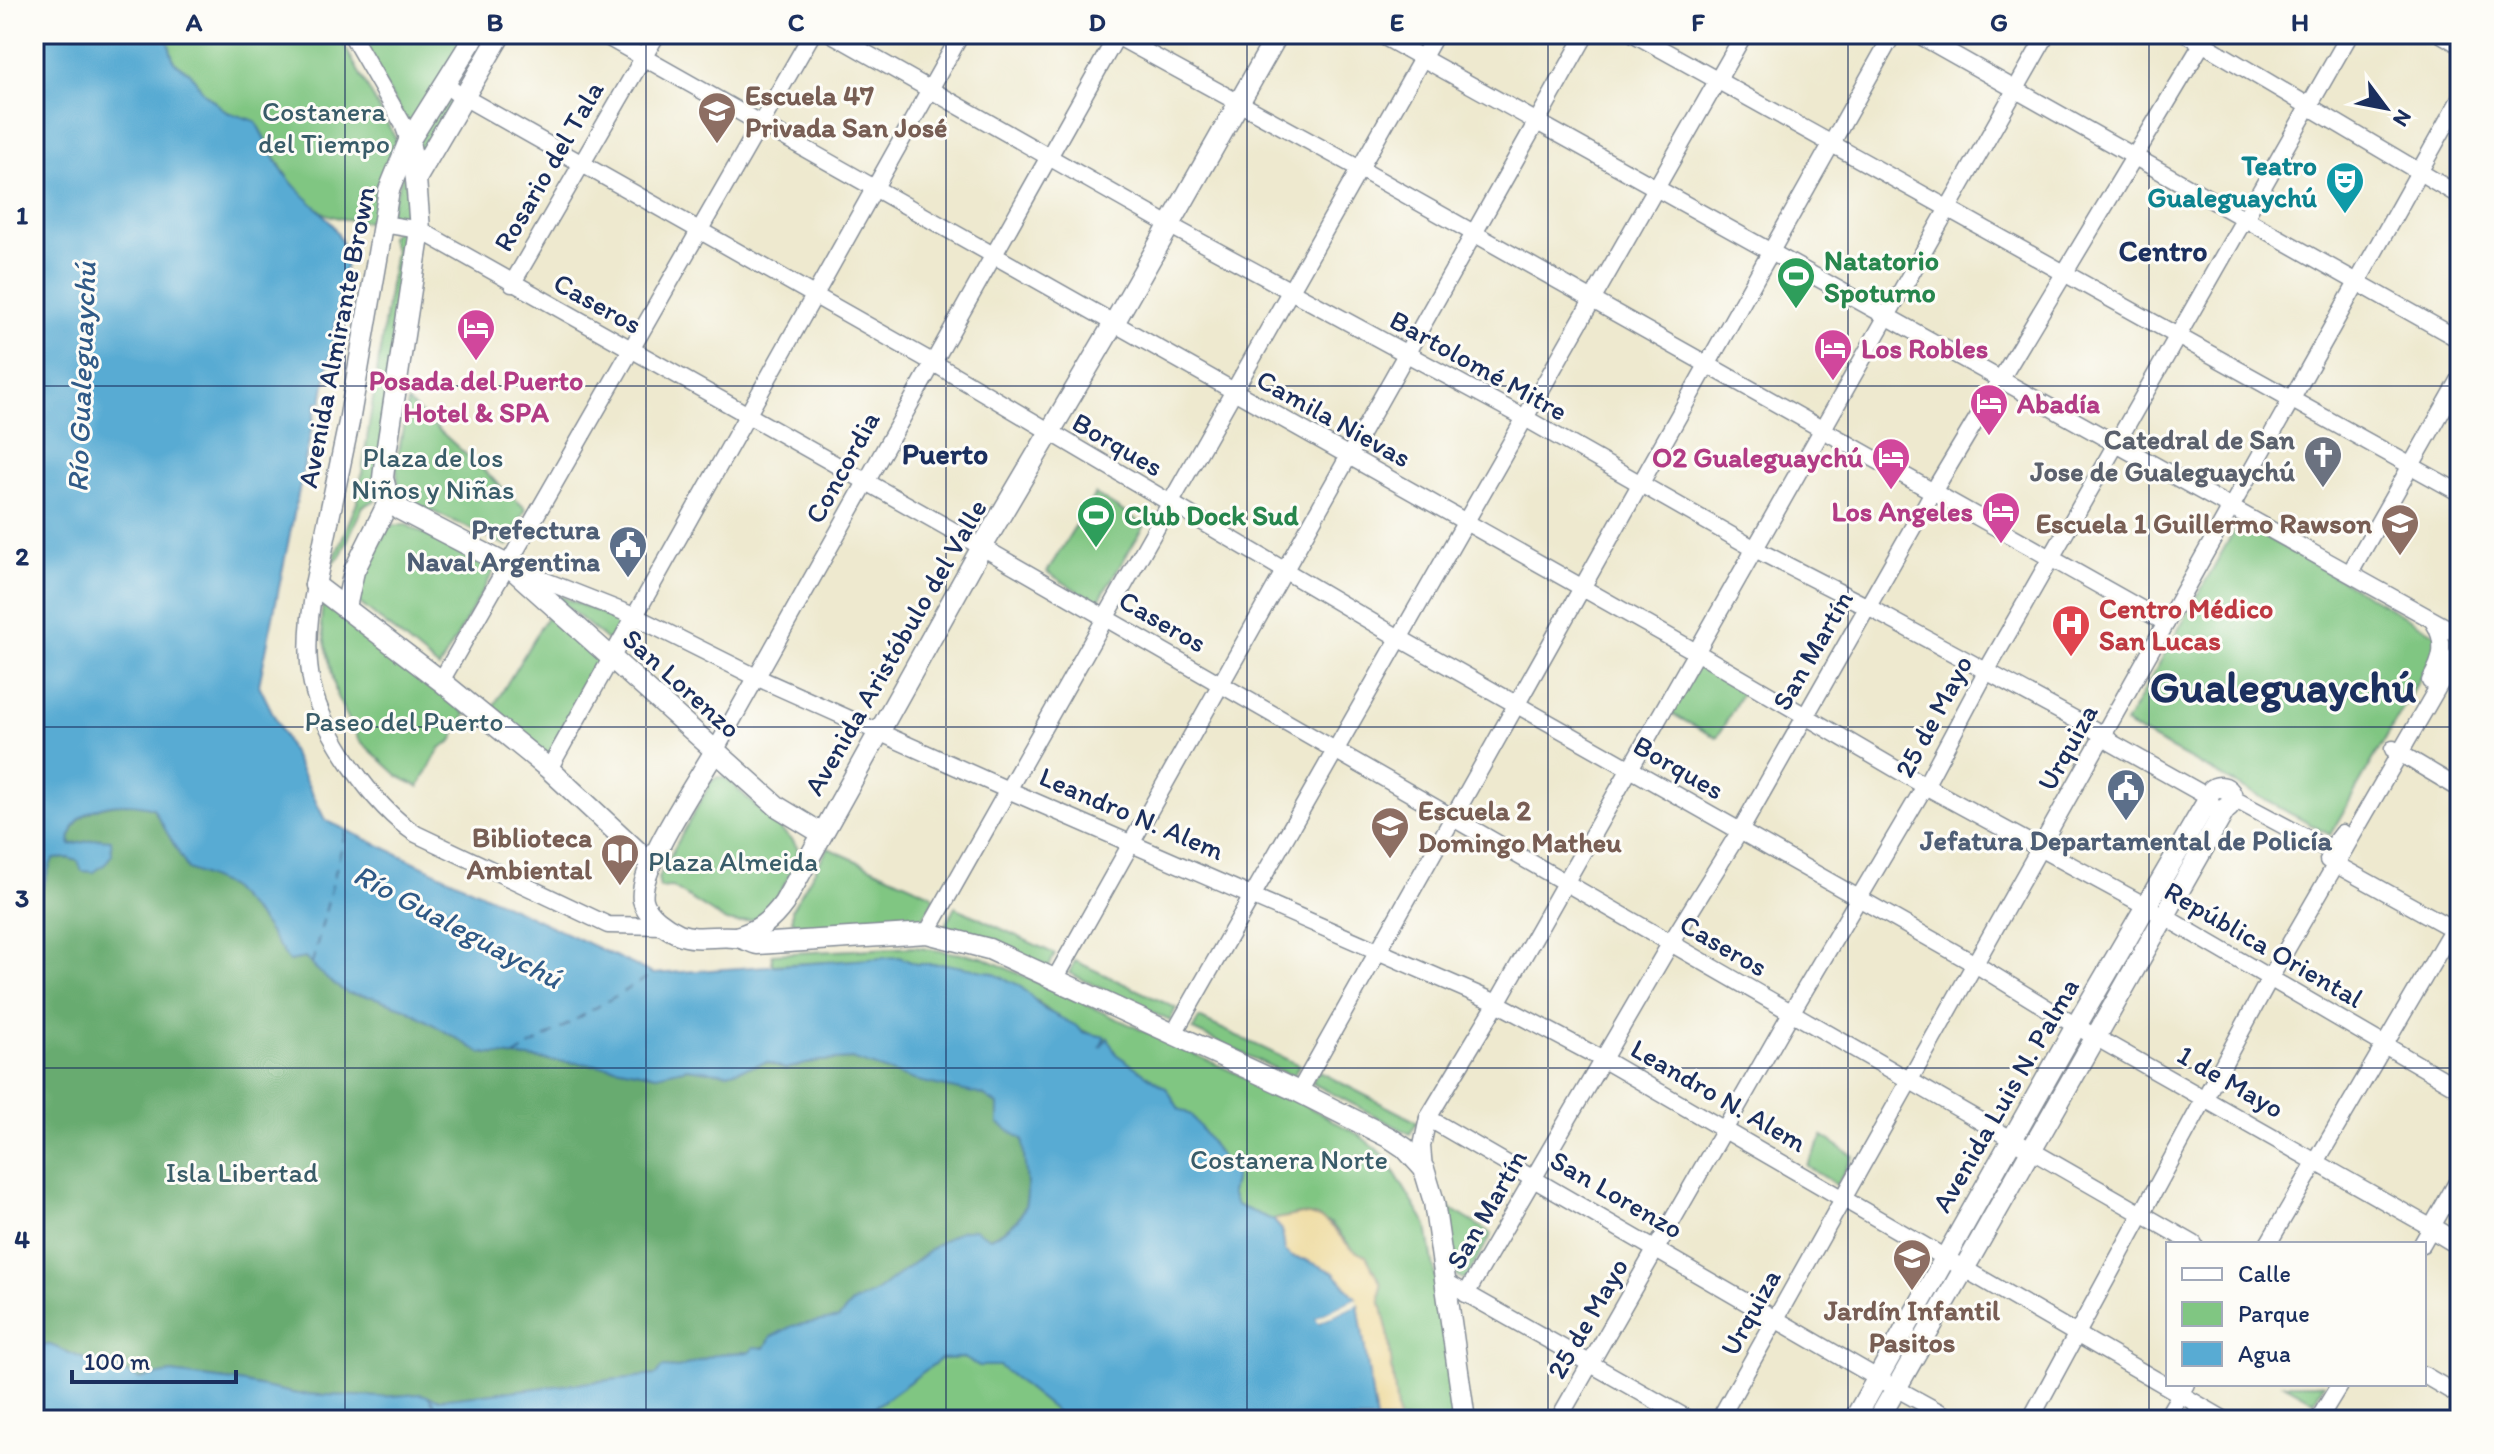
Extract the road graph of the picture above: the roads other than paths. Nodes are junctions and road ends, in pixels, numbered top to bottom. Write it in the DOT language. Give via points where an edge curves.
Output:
graph roads {
  1 [pos="351,34"];
  2 [pos="476,34"];
  3 [pos="501,34"];
  4 [pos="602,34"];
  5 [pos="657,34"];
  6 [pos="812,34"];
  7 [pos="832,34"];
  8 [pos="961,34"];
  9 [pos="1278,34"];
  10 [pos="1379,34"];
  11 [pos="1436,34"];
  12 [pos="1586,34"];
  13 [pos="1634,34"];
  14 [pos="1744,34"];
  15 [pos="1893,34"];
  16 [pos="1917,34"];
  17 [pos="2047,34"];
  18 [pos="2187,34"];
  19 [pos="2350,34"];
  20 [pos="2441,34"];
  21 [pos="1116,35"];
  22 [pos="2205,39"];
  23 [pos="2460,45"];
  24 [pos="643,57"];
  25 [pos="1423,58"];
  26 [pos="1718,80"];
  27 [pos="446,84"];
  28 [pos="930,89"];
  29 [pos="2015,90"];
  30 [pos="464,97"];
  31 [pos="2460,99"];
  32 [pos="1238,102"];
  33 [pos="2310,105"];
  34 [pos="1537,121"];
  35 [pos="762,125"];
  36 [pos="409,141"];
  37 [pos="1831,144"];
  38 [pos="1049,156"];
  39 [pos="2134,156"];
  40 [pos="581,163"];
  41 [pos="1360,169"];
  42 [pos="2419,172"];
  43 [pos="416,179"];
  44 [pos="874,188"];
  45 [pos="1657,188"];
  46 [pos="2460,196"];
  47 [pos="1948,208"];
  48 [pos="2245,219"];
  49 [pos="383,224"];
  50 [pos="1169,225"];
  51 [pos="420,230"];
  52 [pos="700,231"];
  53 [pos="1474,234"];
  54 [pos="1771,251"];
  55 [pos="993,256"];
  56 [pos="2065,273"];
  57 [pos="2357,283"];
  58 [pos="512,284"];
  59 [pos="1291,291"];
  60 [pos="814,295"];
  61 [pos="1592,300"];
  62 [pos="1887,316"];
  63 [pos="1113,325"];
  64 [pos="2178,335"];
  65 [pos="2460,340"];
  66 [pos="632,351"];
  67 [pos="1406,355"];
  68 [pos="932,362"];
  69 [pos="1707,365"];
  70 [pos="2460,379"];
  71 [pos="2001,381"];
  72 [pos="1234,391"];
  73 [pos="2292,398"];
  74 [pos="747,415"];
  75 [pos="1525,418"];
  76 [pos="1822,430"];
  77 [pos="1050,434"];
  78 [pos="2117,443"];
  79 [pos="1349,456"];
  80 [pos="2411,466"];
  81 [pos="866,482"];
  82 [pos="1641,484"];
  83 [pos="1933,492"];
  84 [pos="2460,493"];
  85 [pos="389,501"];
  86 [pos="1170,505"];
  87 [pos="2232,506"];
  88 [pos="1466,522"];
  89 [pos="370,537"];
  90 [pos="982,547"];
  91 [pos="1755,549"];
  92 [pos="2051,558"];
  93 [pos="509,566"];
  94 [pos="1285,571"];
  95 [pos="2350,573"];
  96 [pos="315,585"];
  97 [pos="1582,588"];
  98 [pos="1866,606"];
  99 [pos="346,607"];
  100 [pos="634,616"];
  101 [pos="1105,618"];
  102 [pos="2432,620"];
  103 [pos="2166,623"];
  104 [pos="2460,635"];
  105 [pos="1399,638"];
  106 [pos="2460,649"];
  107 [pos="1696,652"];
  108 [pos="611,656"];
  109 [pos="1987,670"];
  110 [pos="756,677"];
  111 [pos="441,681"];
  112 [pos="1220,684"];
  113 [pos="1517,706"];
  114 [pos="2117,712"];
  115 [pos="1804,716"];
  116 [pos="879,730"];
  117 [pos="2104,735"];
  118 [pos="715,751"];
  119 [pos="1337,751"];
  120 [pos="2395,751"];
  121 [pos="1629,768"];
  122 [pos="549,769"];
  123 [pos="1925,786"];
  124 [pos="2460,789"];
  125 [pos="1008,790"];
  126 [pos="2220,800"];
  127 [pos="1453,818"];
  128 [pos="1740,831"];
  129 [pos="821,833"];
  130 [pos="1131,843"];
  131 [pos="2040,849"];
  132 [pos="650,863"];
  133 [pos="2336,864"];
  134 [pos="1565,883"];
  135 [pos="1251,896"];
  136 [pos="1859,899"];
  137 [pos="784,903"];
  138 [pos="2146,906"];
  139 [pos="2165,917"];
  140 [pos="666,926"];
  141 [pos="2458,926"];
  142 [pos="927,933"];
  143 [pos="736,937"];
  144 [pos="809,941"];
  145 [pos="1670,944"];
  146 [pos="1377,953"];
  147 [pos="1975,964"];
  148 [pos="2270,978"];
  149 [pos="1055,979"];
  150 [pos="1497,1003"];
  151 [pos="1791,1013"];
  152 [pos="2076,1026"];
  153 [pos="1174,1033"];
  154 [pos="2096,1037"];
  155 [pos="2385,1044"];
  156 [pos="1604,1060"];
  157 [pos="1909,1081"];
  158 [pos="2460,1089"];
  159 [pos="1299,1092"];
  160 [pos="2204,1097"];
  161 [pos="1428,1118"];
  162 [pos="1724,1131"];
  163 [pos="2012,1140"];
  164 [pos="2031,1151"];
  165 [pos="2316,1161"];
  166 [pos="1424,1169"];
  167 [pos="2460,1177"];
  168 [pos="1534,1179"];
  169 [pos="1843,1199"];
  170 [pos="2142,1214"];
  171 [pos="2427,1236"];
  172 [pos="2191,1242"];
  173 [pos="2269,1242"];
  174 [pos="2460,1245"];
  175 [pos="1657,1250"];
  176 [pos="1945,1258"];
  177 [pos="1964,1269"];
  178 [pos="1446,1282"];
  179 [pos="1466,1294"];
  180 [pos="1777,1319"];
  181 [pos="2077,1334"];
  182 [pos="1590,1364"];
  183 [pos="2426,1376"];
  184 [pos="2166,1380"];
  185 [pos="1887,1384"];
  186 [pos="2339,1386"];
  187 [pos="2183,1389"];
  188 [pos="2460,1396"];
  189 [pos="1465,1420"];
  190 [pos="1558,1420"];
  191 [pos="1690,1420"];
  192 [pos="1719,1420"];
  193 [pos="1854,1420"];
  194 [pos="1878,1420"];
  195 [pos="1954,1420"];
  196 [pos="2030,1420"];
  197 [pos="2165,1420"];
  198 [pos="2225,1420"];
  199 [pos="2318,1420"];
  1 -- 36 [label="street"];
  2 -- 27 [label="main road"];
  3 -- 30 [label="main road"];
  4 -- 24 [label="street, Camila Nievas"];
  5 -- 24 [label="street, Rosario del Tala"];
  6 -- 35 [label="street"];
  7 -- 28 [label="street, Bartolomé Mitre"];
  8 -- 28 [label="street"];
  9 -- 32 [label="main road, Avenida Aristóbulo del Valle"];
  10 -- 25 [label="street"];
  11 -- 25 [label="street"];
  12 -- 34 [label="street"];
  13 -- 26 [label="street"];
  14 -- 26 [label="street"];
  15 -- 37 [label="street"];
  16 -- 29 [label="street"];
  17 -- 29 [label="street"];
  18 -- 22 [label="street"];
  19 -- 33 [label="street, 25 de Mayo"];
  20 -- 23 [label="street"];
  21 -- 32 [label="street"];
  21 -- 38 [label="street, Concordia"];
  22 -- 33 [label="street"];
  22 -- 39 [label="street, San Martín"];
  24 -- 35 [label="street, Camila Nievas"];
  24 -- 40 [label="street, Rosario del Tala"];
  25 -- 34 [label="street"];
  25 -- 41 [label="street"];
  26 -- 37 [label="street"];
  26 -- 45 [label="street"];
  27 -- 30 [label="street, Borques"];
  27 -- 36 [label="main road"];
  28 -- 38 [label="street, Bartolomé Mitre"];
  28 -- 44 [label="street"];
  29 -- 39 [label="street"];
  29 -- 47 [label="street"];
  30 -- 40 [label="street, Borques"];
  30 -- 43 [label="main road"];
  31 -- 42 [label="street, Urquiza"];
  32 -- 41 [label="street"];
  32 -- 50 [label="main road, Avenida Aristóbulo del Valle"];
  33 -- 42 [label="street"];
  33 -- 48 [label="street, 25 de Mayo"];
  34 -- 45 [label="street"];
  34 -- 53 [label="street"];
  35 -- 44 [label="street, Camila Nievas"];
  35 -- 52 [label="street"];
  36 -- 43 [label="main road, Avenida Almirante Brown"];
  36 -- 49 [label="main road, Avenida Almirante Brown" via="389,190"];
  37 -- 47 [label="street"];
  37 -- 54 [label="street"];
  38 -- 50 [label="street, Bartolomé Mitre"];
  38 -- 55 [label="street, Concordia"];
  39 -- 48 [label="street"];
  39 -- 56 [label="street, San Martín"];
  40 -- 52 [label="street, Borques"];
  40 -- 58 [label="street, Rosario del Tala"];
  41 -- 53 [label="street"];
  41 -- 59 [label="street"];
  42 -- 46 [label="street"];
  42 -- 57 [label="street, Urquiza"];
  43 -- 51 [label="main road, Avenida Almirante Brown"];
  44 -- 55 [label="street, Camila Nievas"];
  44 -- 60 [label="street"];
  45 -- 54 [label="street"];
  45 -- 61 [label="street"];
  47 -- 56 [label="street"];
  47 -- 62 [label="street"];
  48 -- 57 [label="street"];
  48 -- 64 [label="street, 25 de Mayo"];
  49 -- 51 [label="street, Caseros"];
  49 -- 96 [label="main road, Avenida Almirante Brown"];
  50 -- 59 [label="street, Bartolomé Mitre"];
  50 -- 63 [label="main road, Avenida Aristóbulo del Valle"];
  51 -- 58 [label="street, Caseros"];
  51 -- 85 [label="main road, Avenida Almirante Brown" via="385,460"];
  52 -- 60 [label="street, Borques"];
  52 -- 66 [label="street"];
  53 -- 61 [label="street"];
  53 -- 67 [label="street"];
  54 -- 62 [label="street"];
  54 -- 69 [label="street"];
  55 -- 63 [label="street, Camila Nievas"];
  55 -- 68 [label="street, Concordia"];
  56 -- 64 [label="street"];
  56 -- 71 [label="street, San Martín"];
  57 -- 65 [label="street"];
  57 -- 73 [label="street, Urquiza"];
  58 -- 66 [label="street, Caseros"];
  59 -- 67 [label="street, Bartolomé Mitre"];
  59 -- 72 [label="street"];
  60 -- 68 [label="street, Borques"];
  60 -- 74 [label="street"];
  61 -- 69 [label="street"];
  61 -- 75 [label="street"];
  62 -- 71 [label="street"];
  62 -- 76 [label="street"];
  63 -- 72 [label="street, Camila Nievas"];
  63 -- 77 [label="main road, Avenida Aristóbulo del Valle"];
  64 -- 73 [label="street"];
  64 -- 78 [label="street, 25 de Mayo"];
  66 -- 74 [label="street, Caseros"];
  66 -- 93 [label="street"];
  67 -- 75 [label="street, Bartolomé Mitre"];
  67 -- 79 [label="street"];
  68 -- 77 [label="street, Borques"];
  68 -- 81 [label="street, Concordia"];
  69 -- 76 [label="street"];
  69 -- 82 [label="street"];
  70 -- 80 [label="street"];
  71 -- 78 [label="street"];
  71 -- 83 [label="street, San Martín"];
  72 -- 79 [label="street, Camila Nievas"];
  72 -- 86 [label="street"];
  73 -- 80 [label="street"];
  73 -- 87 [label="street, Urquiza"];
  74 -- 81 [label="street, Caseros"];
  74 -- 100 [label="street"];
  75 -- 82 [label="street, Bartolomé Mitre"];
  75 -- 88 [label="street"];
  76 -- 83 [label="street"];
  76 -- 91 [label="street"];
  77 -- 86 [label="street, Borques"];
  77 -- 90 [label="main road, Avenida Aristóbulo del Valle"];
  78 -- 87 [label="street"];
  78 -- 92 [label="street, 25 de Mayo"];
  79 -- 88 [label="street, Camila Nievas"];
  79 -- 94 [label="street"];
  80 -- 84 [label="street"];
  80 -- 95 [label="street"];
  81 -- 90 [label="street, Caseros"];
  81 -- 110 [label="street, Concordia"];
  82 -- 91 [label="street, Bartolomé Mitre"];
  82 -- 97 [label="street"];
  83 -- 92 [label="street"];
  83 -- 98 [label="street, San Martín"];
  85 -- 89 [label="main road"];
  85 -- 93 [label="main road, Leandro N. Alem"];
  86 -- 94 [label="street, Borques"];
  86 -- 101 [label="street"];
  87 -- 95 [label="street"];
  87 -- 103 [label="street, Urquiza"];
  88 -- 97 [label="street, Camila Nievas"];
  88 -- 105 [label="street"];
  89 -- 96 [label="main road"];
  89 -- 99 [label="main road"];
  90 -- 101 [label="street, Caseros"];
  90 -- 116 [label="main road, Avenida Aristóbulo del Valle"];
  91 -- 98 [label="street, Bartolomé Mitre"];
  91 -- 107 [label="street"];
  92 -- 103 [label="street"];
  92 -- 109 [label="street, 25 de Mayo"];
  93 -- 100 [label="street, Leandro N. Alem"];
  93 -- 108 [label="main road, San Lorenzo"];
  93 -- 111 [label="street"];
  94 -- 105 [label="street, Borques"];
  94 -- 112 [label="street"];
  95 -- 102 [label="street"];
  96 -- 99 [label="main road"];
  96 -- 140 [label="street" via="309,656 319,706 344,752 396,820 608,925"];
  97 -- 107 [label="street, Camila Nievas"];
  97 -- 113 [label="street"];
  98 -- 109 [label="street, Bartolomé Mitre"];
  98 -- 115 [label="street, San Martín"];
  99 -- 111 [label="main road"];
  100 -- 108 [label="street"];
  100 -- 110 [label="street, Leandro N. Alem"];
  101 -- 112 [label="street, Caseros"];
  101 -- 125 [label="street"];
  102 -- 104 [label="street"];
  102 -- 120 [label="street" via="2443,650"];
  103 -- 114 [label="street, Urquiza"];
  105 -- 113 [label="street, Borques"];
  105 -- 119 [label="street"];
  106 -- 120 [label="street"];
  107 -- 115 [label="street, Camila Nievas"];
  107 -- 121 [label="street"];
  108 -- 118 [label="main road, San Lorenzo"];
  108 -- 122 [label="street"];
  109 -- 117 [label="street, Bartolomé Mitre"];
  109 -- 123 [label="street, 25 de Mayo"];
  110 -- 116 [label="street, Leandro N. Alem"];
  110 -- 118 [label="street, Concordia"];
  111 -- 122 [label="main road"];
  112 -- 119 [label="street, Caseros"];
  112 -- 130 [label="street"];
  113 -- 121 [label="street, Borques"];
  113 -- 127 [label="street"];
  114 -- 117 [label="street, Urquiza"];
  114 -- 126 [label="street" via="2126,740"];
  115 -- 123 [label="street, Camila Nievas"];
  115 -- 128 [label="street, San Martín"];
  116 -- 125 [label="street, Leandro N. Alem"];
  116 -- 129 [label="main road, Avenida Aristóbulo del Valle"];
  117 -- 126 [label="street, Bartolomé Mitre"];
  117 -- 131 [label="street, Urquiza"];
  118 -- 129 [label="main road, San Lorenzo" via="778,807"];
  118 -- 132 [label="main road, Concordia"];
  119 -- 127 [label="street, Caseros"];
  119 -- 135 [label="street"];
  120 -- 124 [label="street"];
  120 -- 126 [label="street" via="2329,850"];
  120 -- 133 [label="street"];
  121 -- 128 [label="street, Borques"];
  121 -- 134 [label="street"];
  122 -- 132 [label="main road"];
  123 -- 131 [label="street, Camila Nievas"];
  123 -- 136 [label="street, 25 de Mayo"];
  125 -- 130 [label="street, Leandro N. Alem"];
  125 -- 142 [label="street"];
  126 -- 133 [label="street"];
  126 -- 138 [label="main road, Avenida Luis N. Palma"];
  126 -- 139 [label="main road, Avenida Luis N. Palma"];
  127 -- 134 [label="street, Caseros"];
  127 -- 146 [label="street"];
  128 -- 136 [label="street, Borques"];
  128 -- 145 [label="street, San Martín"];
  129 -- 137 [label="main road, Avenida Aristóbulo del Valle"];
  130 -- 135 [label="street, Leandro N. Alem"];
  130 -- 149 [label="street"];
  131 -- 138 [label="street, República Oriental"];
  131 -- 147 [label="street, Urquiza"];
  132 -- 140 [label="main road, Concordia" via="643,902"];
  133 -- 141 [label="street"];
  133 -- 148 [label="street"];
  134 -- 145 [label="street, Caseros"];
  134 -- 150 [label="street"];
  135 -- 146 [label="street, Leandro N. Alem"];
  135 -- 153 [label="street"];
  136 -- 147 [label="street, Borques"];
  136 -- 151 [label="street, 25 de Mayo"];
  137 -- 143 [label="main road, Avenida Aristóbulo del Valle" via="765,924"];
  137 -- 144 [label="main road" via="786,925"];
  138 -- 139 [label="street, República Oriental"];
  138 -- 152 [label="main road, Avenida Luis N. Palma"];
  139 -- 148 [label="street, República Oriental"];
  139 -- 154 [label="main road, Avenida Luis N. Palma"];
  140 -- 143 [label="main road" via="681,935"];
  141 -- 155 [label="street"];
  142 -- 144 [label="main road"];
  142 -- 149 [label="main road" via="989,949"];
  143 -- 144 [label="main road" via="757,944"];
  145 -- 151 [label="street, Caseros"];
  145 -- 156 [label="street, San Martín"];
  146 -- 150 [label="street, Leandro N. Alem"];
  146 -- 159 [label="street"];
  147 -- 152 [label="street, 1 de Mayo"];
  147 -- 157 [label="street, Urquiza"];
  148 -- 155 [label="street, República Oriental"];
  148 -- 160 [label="street"];
  149 -- 153 [label="main road"];
  150 -- 156 [label="street, Leandro N. Alem"];
  150 -- 161 [label="street"];
  151 -- 157 [label="street, Caseros"];
  151 -- 162 [label="street, 25 de Mayo"];
  152 -- 154 [label="street, 1 de Mayo"];
  152 -- 163 [label="main road, Avenida Luis N. Palma"];
  153 -- 159 [label="main road"];
  154 -- 160 [label="street, 1 de Mayo"];
  154 -- 164 [label="main road, Avenida Luis N. Palma"];
  155 -- 158 [label="street, República Oriental"];
  155 -- 165 [label="street"];
  156 -- 162 [label="street, Leandro N. Alem"];
  156 -- 168 [label="street, San Martín"];
  157 -- 163 [label="street, Caseros"];
  157 -- 169 [label="street, Urquiza"];
  159 -- 166 [label="main road" via="1390,1138"];
  160 -- 165 [label="street, 1 de Mayo"];
  160 -- 170 [label="street"];
  161 -- 166 [label="street"];
  161 -- 168 [label="street, San Lorenzo"];
  162 -- 169 [label="street, Leandro N. Alem"];
  162 -- 175 [label="street, 25 de Mayo"];
  163 -- 164 [label="street, Caseros"];
  163 -- 176 [label="main road, Avenida Luis N. Palma"];
  164 -- 170 [label="street, Caseros"];
  164 -- 177 [label="main road, Avenida Luis N. Palma"];
  165 -- 171 [label="street, 1 de Mayo"];
  165 -- 173 [label="street"];
  166 -- 178 [label="main road"];
  167 -- 171 [label="street"];
  168 -- 175 [label="street, San Lorenzo"];
  168 -- 179 [label="street, San Martín"];
  169 -- 176 [label="street, Leandro N. Alem"];
  169 -- 180 [label="street, Urquiza"];
  170 -- 172 [label="street, Caseros"];
  170 -- 181 [label="street"];
  171 -- 174 [label="main road, 1 de Mayo"];
  175 -- 180 [label="street, San Lorenzo"];
  175 -- 182 [label="street, 25 de Mayo"];
  176 -- 177 [label="street, Leandro N. Alem"];
  176 -- 185 [label="main road, Avenida Luis N. Palma"];
  177 -- 181 [label="street, Leandro N. Alem"];
  177 -- 185 [label="main road, Avenida Luis N. Palma"];
  178 -- 179 [label="street"];
  178 -- 189 [label="main road"];
  179 -- 182 [label="street"];
  180 -- 185 [label="street, San Lorenzo"];
  180 -- 192 [label="street, Urquiza"];
  181 -- 184 [label="street, Leandro N. Alem"];
  181 -- 196 [label="street"];
  182 -- 190 [label="street, 25 de Mayo"];
  182 -- 191 [label="street"];
  183 -- 188 [label="street"];
  185 -- 193 [label="main road, Avenida Luis N. Palma"];
  185 -- 194 [label="main road, Avenida Luis N. Palma"];
  185 -- 195 [label="street, San Lorenzo"];
  186 -- 199 [label="street"];
  187 -- 197 [label="street"];
  187 -- 198 [label="street, Leandro N. Alem"];
}
